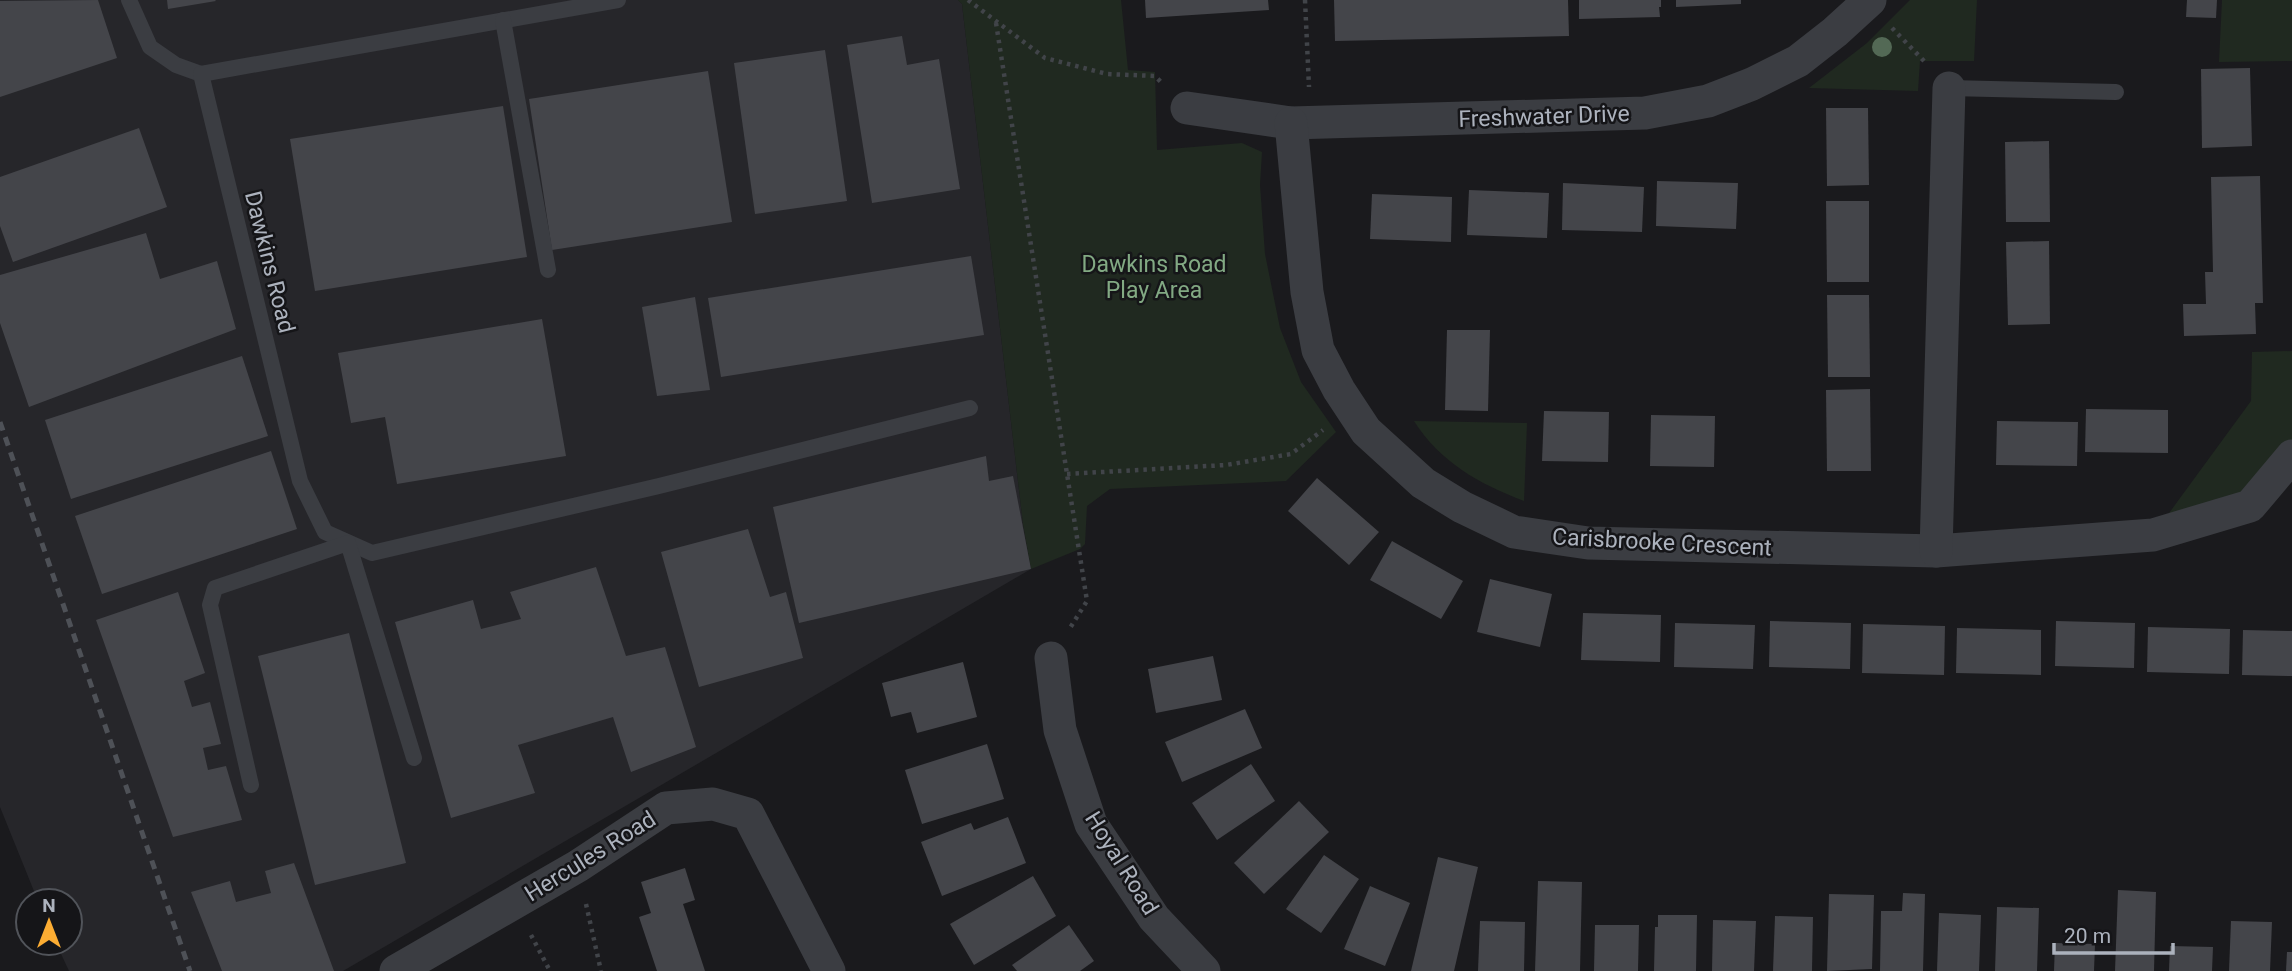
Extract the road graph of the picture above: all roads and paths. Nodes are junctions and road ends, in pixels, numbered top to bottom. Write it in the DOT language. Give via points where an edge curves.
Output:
graph roads {
  1 [pos="129,0"];
  2 [pos="618,0"];
  3 [pos="968,0"];
  4 [pos="1305,0"];
  5 [pos="1869,1"];
  6 [pos="503,20"];
  7 [pos="996,23"];
  8 [pos="201,74"];
  9 [pos="1949,88"];
  10 [pos="2116,92"];
  11 [pos="1187,108"];
  12 [pos="1301,123"];
  13 [pos="548,270"];
  14 [pos="970,408"];
  15 [pos="1351,408"];
  16 [pos="2292,456"];
  17 [pos="1067,474"];
  18 [pos="348,543"];
  19 [pos="1936,551"];
  20 [pos="1051,658"];
  21 [pos="414,758"];
  22 [pos="251,785"];
  23 [pos="578,866"];
  24 [pos="396,971"];
  25 [pos="601,971"];
  26 [pos="830,971"];
  27 [pos="1204,971"];
  1 -- 8 [label="lane" via="150,47 176,65"];
  2 -- 6 [label="lane"];
  3 -- 7 [label="path"];
  4 -- 12 [label="path"];
  5 -- 9 [label="path"];
  5 -- 12 [label="street, Freshwater Drive" via="1798,61 1708,101 1645,113"];
  6 -- 8 [label="lane"];
  6 -- 13 [label="lane"];
  7 -- 11 [label="path" via="1045,58 1107,74 1155,76"];
  7 -- 17 [label="path"];
  8 -- 18 [label="lane, Dawkins Road" via="300,481 326,532"];
  9 -- 10 [label="lane"];
  9 -- 19 [label="street"];
  11 -- 12 [label="street, Freshwater Drive"];
  12 -- 15 [label="street, Carisbrooke Crescent" via="1307,292 1318,350"];
  14 -- 18 [label="lane, Dawkins Road" via="372,553"];
  15 -- 17 [label="path" via="1291,454 1226,465"];
  15 -- 19 [label="street, Carisbrooke Crescent" via="1366,431 1423,484 1514,532 1588,543"];
  16 -- 19 [label="street, Carisbrooke Crescent" via="2250,506 2153,535"];
  17 -- 20 [label="path" via="1087,601"];
  18 -- 21 [label="lane"];
  18 -- 22 [label="lane" via="215,588 210,606"];
  20 -- 27 [label="street, Hoyal Road" via="1060,730 1091,824 1154,918"];
  23 -- 24 [label="street, Hercules Road"];
  23 -- 25 [label="path"];
  23 -- 26 [label="street, Hercules Road" via="666,808 713,804 748,814"];
}
